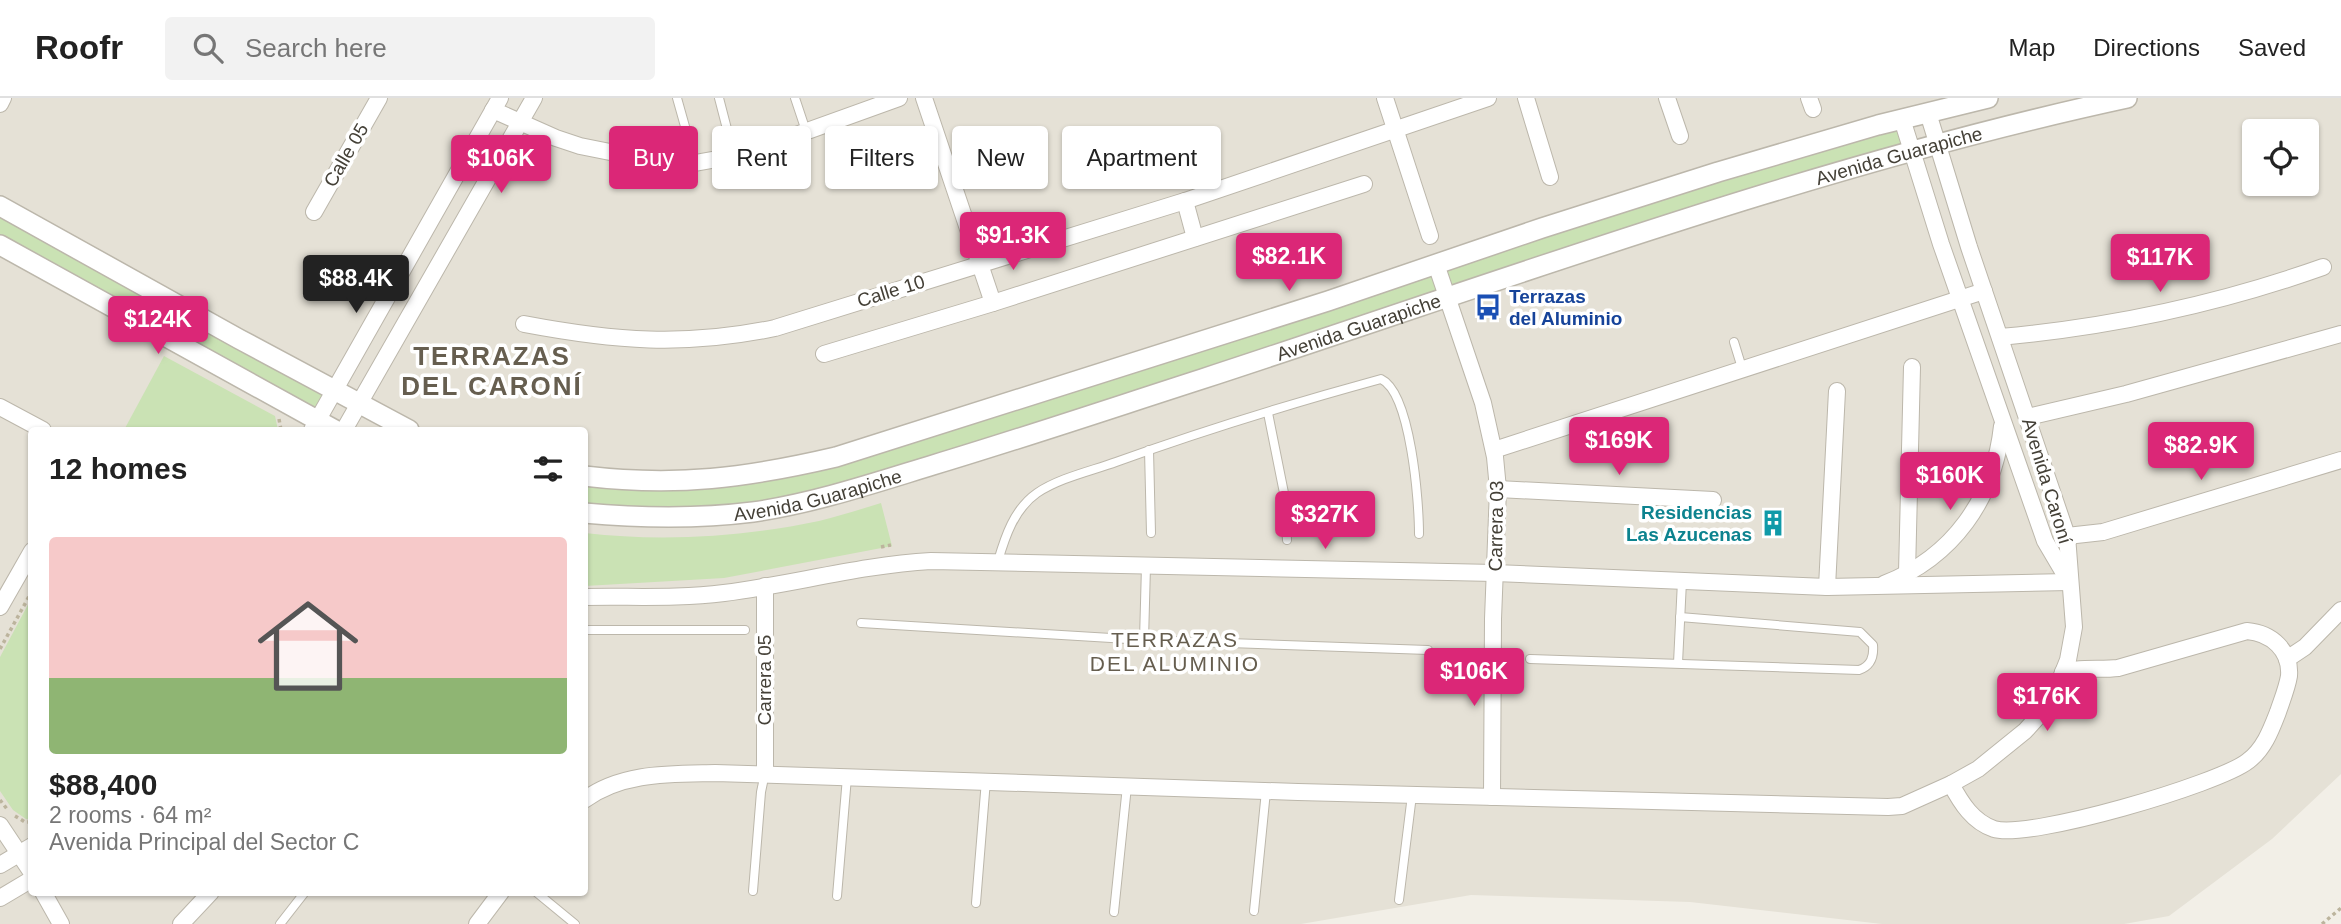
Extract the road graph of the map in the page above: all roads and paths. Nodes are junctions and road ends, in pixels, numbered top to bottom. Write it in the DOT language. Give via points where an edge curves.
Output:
graph roads {
  1 [pos="3,98"];
  2 [pos="379,98"];
  3 [pos="534,98"];
  4 [pos="677,98"];
  5 [pos="719,98"];
  6 [pos="795,98"];
  7 [pos="899,98"];
  8 [pos="924,98"];
  9 [pos="1385,98"];
  10 [pos="1488,98"];
  11 [pos="1526,98"];
  12 [pos="1667,98"];
  13 [pos="1988,98"];
  14 [pos="2127,98"];
  15 [pos="0,104"];
  16 [pos="497,104"];
  17 [pos="1928,113"];
  18 [pos="1902,119"];
  19 [pos="520,123"];
  20 [pos="685,126"];
  21 [pos="726,126"];
  22 [pos="804,126"];
  23 [pos="811,129"];
  24 [pos="1395,129"];
  25 [pos="1680,136"];
  26 [pos="1936,144"];
  27 [pos="1910,151"];
  28 [pos="609,153"];
  29 [pos="1550,177"];
  30 [pos="1364,184"];
  31 [pos="1185,201"];
  32 [pos="0,206"];
  33 [pos="314,212"];
  34 [pos="1430,236"];
  35 [pos="1195,238"];
  36 [pos="0,245"];
  37 [pos="979,264"];
  38 [pos="1436,264"];
  39 [pos="2323,267"];
  40 [pos="1984,291"];
  41 [pos="1447,298"];
  42 [pos="1960,298"];
  43 [pos="993,303"];
  44 [pos="524,324"];
  45 [pos="2341,334"];
  46 [pos="2000,337"];
  47 [pos="1734,342"];
  48 [pos="824,354"];
  49 [pos="1912,367"];
  50 [pos="1742,368"];
  51 [pos="334,391"];
  52 [pos="1837,391"];
  53 [pos="359,405"];
  54 [pos="0,407"];
  55 [pos="1268,413"];
  56 [pos="2028,417"];
  57 [pos="2002,420"];
  58 [pos="314,426"];
  59 [pos="37,427"];
  60 [pos="346,427"];
  61 [pos="403,427"];
  62 [pos="1149,450"];
  63 [pos="1494,450"];
  64 [pos="2341,460"];
  65 [pos="588,476"];
  66 [pos="1498,489"];
  67 [pos="1713,500"];
  68 [pos="588,513"];
  69 [pos="1151,533"];
  70 [pos="1419,534"];
  71 [pos="2067,536"];
  72 [pos="1287,540"];
  73 [pos="891,545"];
  74 [pos="878,548"];
  75 [pos="28,558"];
  76 [pos="998,561"];
  77 [pos="1146,565"];
  78 [pos="1495,573"];
  79 [pos="1907,573"];
  80 [pos="1682,581"];
  81 [pos="2069,582"];
  82 [pos="765,586"];
  83 [pos="1827,587"];
  84 [pos="1876,587"];
  85 [pos="588,597"];
  86 [pos="28,598"];
  87 [pos="0,607"];
  88 [pos="2341,610"];
  89 [pos="1680,617"];
  90 [pos="861,623"];
  91 [pos="588,630"];
  92 [pos="745,630"];
  93 [pos="1144,640"];
  94 [pos="0,649"];
  95 [pos="1428,650"];
  96 [pos="1530,659"];
  97 [pos="2287,659"];
  98 [pos="1678,663"];
  99 [pos="2063,672"];
  100 [pos="765,773"];
  101 [pos="848,776"];
  102 [pos="986,780"];
  103 [pos="1951,784"];
  104 [pos="1127,786"];
  105 [pos="1266,790"];
  106 [pos="1412,794"];
  107 [pos="1492,797"];
  108 [pos="588,798"];
  109 [pos="0,825"];
  110 [pos="26,849"];
  111 [pos="0,865"];
  112 [pos="28,881"];
  113 [pos="753,891"];
  114 [pos="45,896"];
  115 [pos="207,896"];
  116 [pos="302,896"];
  117 [pos="498,896"];
  118 [pos="541,896"];
  119 [pos="837,896"];
  120 [pos="0,898"];
  121 [pos="1399,900"];
  122 [pos="976,903"];
  123 [pos="2341,908"];
  124 [pos="1254,911"];
  125 [pos="1115,912"];
  126 [pos="61,924"];
  127 [pos="181,924"];
  128 [pos="279,924"];
  129 [pos="477,924"];
  130 [pos="575,924"];
  131 [pos="2322,924"];
  1 -- 15 [label="street"];
  2 -- 33 [label="street, Calle 05"];
  3 -- 19 [label="street"];
  4 -- 20 [label="lane"];
  5 -- 21 [label="lane"];
  6 -- 22 [label="lane"];
  7 -- 23 [label="street"];
  8 -- 37 [label="street"];
  9 -- 24 [label="street"];
  10 -- 24 [label="street, Calle 10"];
  11 -- 29 [label="street"];
  12 -- 25 [label="street"];
  13 -- 17 [label="street, Avenida Guarapiche"];
  14 -- 26 [label="street, Avenida Guarapiche"];
  16 -- 19 [label="street"];
  16 -- 51 [label="street"];
  17 -- 18 [label="street, Avenida Guarapiche"];
  17 -- 26 [label="street, Avenida Caroní"];
  18 -- 27 [label="street, Avenida Caroní"];
  18 -- 38 [label="street, Avenida Guarapiche" via="1718,172"];
  19 -- 28 [label="street"];
  19 -- 53 [label="street"];
  24 -- 31 [label="street, Calle 10"];
  24 -- 34 [label="street"];
  26 -- 27 [label="street, Avenida Guarapiche"];
  26 -- 40 [label="street, Avenida Caroní"];
  27 -- 41 [label="street, Avenida Guarapiche"];
  27 -- 42 [label="street, Avenida Caroní"];
  30 -- 35 [label="street"];
  31 -- 35 [label="street"];
  31 -- 37 [label="street, Calle 10"];
  32 -- 51 [label="street"];
  35 -- 43 [label="street"];
  36 -- 58 [label="street"];
  37 -- 43 [label="street"];
  37 -- 44 [label="street, Calle 10" via="733,337 659,342 587,336"];
  38 -- 41 [label="street, Carrera 03"];
  38 -- 65 [label="street, Avenida Guarapiche" via="836,457 702,481"];
  39 -- 46 [label="street" via="2268,286 2158,313"];
  40 -- 42 [label="street"];
  40 -- 46 [label="street, Avenida Caroní"];
  41 -- 63 [label="street, Carrera 03"];
  41 -- 68 [label="street, Avenida Guarapiche" via="834,495 712,516"];
  42 -- 50 [label="street"];
  42 -- 57 [label="street, Avenida Caroní"];
  43 -- 48 [label="street"];
  45 -- 56 [label="street"];
  46 -- 56 [label="street, Avenida Caroní"];
  47 -- 50 [label="lane"];
  49 -- 79 [label="street"];
  50 -- 63 [label="street"];
  51 -- 53 [label="street"];
  51 -- 58 [label="street"];
  52 -- 83 [label="street"];
  53 -- 60 [label="street"];
  53 -- 61 [label="street"];
  54 -- 59 [label="street"];
  55 -- 62 [label="lane"];
  55 -- 70 [label="lane" via="1381,379 1389,383 1409,442"];
  55 -- 72 [label="lane" via="1284,494"];
  56 -- 71 [label="street, Avenida Caroní"];
  57 -- 79 [label="street" via="1998,455 1974,510 1942,550"];
  57 -- 81 [label="street, Avenida Caroní" via="2045,541"];
  62 -- 69 [label="lane"];
  62 -- 76 [label="lane" via="1037,493 1013,522"];
  63 -- 66 [label="street, Carrera 03"];
  64 -- 71 [label="street" via="2103,532"];
  66 -- 67 [label="street"];
  66 -- 78 [label="street, Carrera 03"];
  71 -- 81 [label="street, Avenida Caroní"];
  73 -- 74 [label="path"];
  75 -- 87 [label="street"];
  76 -- 77 [label="street"];
  76 -- 82 [label="street" via="905,562"];
  77 -- 78 [label="street"];
  77 -- 93 [label="lane"];
  78 -- 80 [label="street"];
  78 -- 107 [label="street, Carrera 03"];
  79 -- 84 [label="street"];
  80 -- 83 [label="street"];
  80 -- 89 [label="lane"];
  81 -- 84 [label="street"];
  81 -- 99 [label="street" via="2074,627"];
  82 -- 85 [label="street" via="690,596"];
  82 -- 100 [label="street, Carrera 05"];
  83 -- 84 [label="street"];
  86 -- 94 [label="path"];
  88 -- 97 [label="street"];
  89 -- 98 [label="lane"];
  89 -- 98 [label="lane" via="1860,632 1870,641 1873,653 1869,664 1859,670"];
  90 -- 93 [label="lane"];
  91 -- 92 [label="lane"];
  93 -- 95 [label="lane"];
  96 -- 98 [label="lane"];
  97 -- 99 [label="street" via="2274,639 2247,631 2118,668"];
  97 -- 103 [label="street" via="2288,677 2271,729 2259,751 2226,774 2129,806 2011,832 1994,830 1977,820"];
  99 -- 103 [label="street" via="2044,709 2025,731 1978,769"];
  100 -- 101 [label="street"];
  100 -- 108 [label="street" via="640,776"];
  100 -- 113 [label="lane"];
  101 -- 102 [label="street"];
  101 -- 119 [label="lane"];
  102 -- 104 [label="street"];
  102 -- 122 [label="lane"];
  103 -- 107 [label="street" via="1902,806 1888,807"];
  104 -- 105 [label="street"];
  104 -- 125 [label="lane"];
  105 -- 106 [label="street"];
  105 -- 124 [label="lane"];
  106 -- 107 [label="street"];
  106 -- 121 [label="lane"];
  109 -- 110 [label="street"];
  110 -- 111 [label="street"];
  112 -- 120 [label="street"];
  114 -- 126 [label="street"];
  115 -- 127 [label="street"];
  116 -- 128 [label="lane"];
  117 -- 129 [label="street"];
  118 -- 130 [label="lane"];
  123 -- 131 [label="path"];
}
